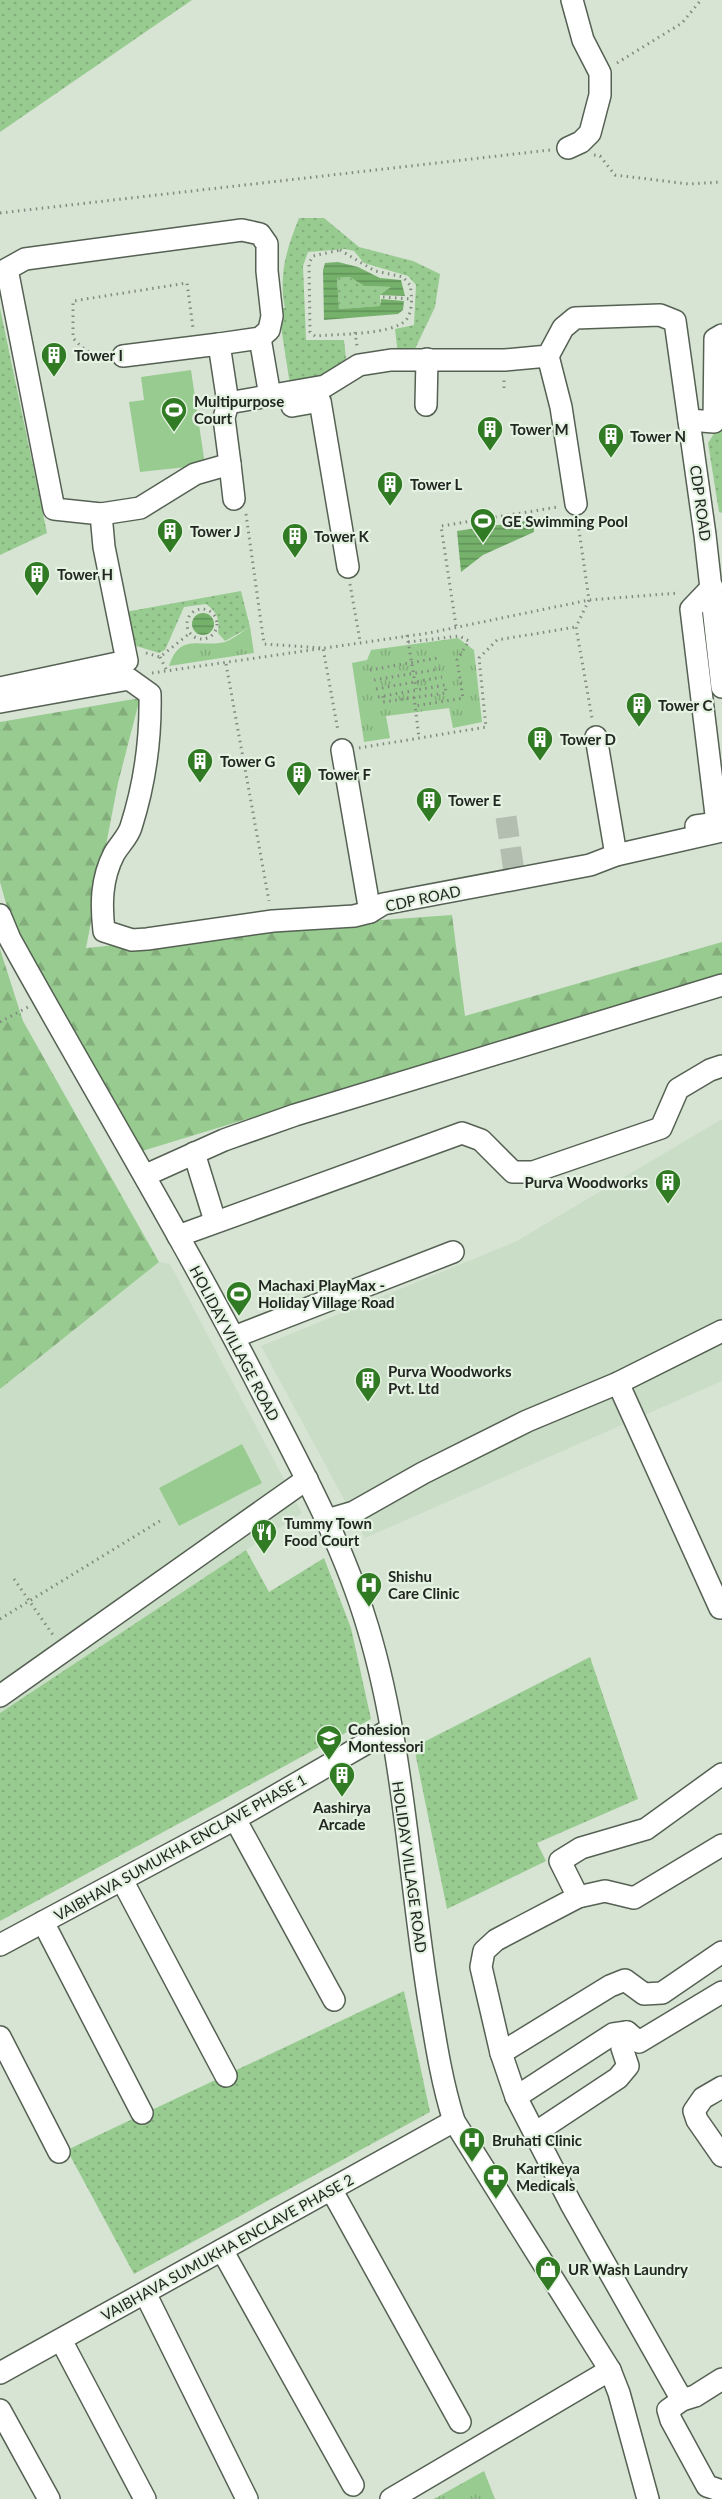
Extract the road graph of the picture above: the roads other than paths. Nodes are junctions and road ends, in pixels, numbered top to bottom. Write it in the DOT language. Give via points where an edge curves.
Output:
graph roads {
  1 [pos="572,0"];
  2 [pos="568,148"];
  3 [pos="722,335"];
  4 [pos="260,338"];
  5 [pos="219,344"];
  6 [pos="123,356"];
  7 [pos="548,356"];
  8 [pos="427,359"];
  9 [pos="270,396"];
  10 [pos="426,405"];
  11 [pos="226,410"];
  12 [pos="688,420"];
  13 [pos="230,464"];
  14 [pos="240,503"];
  15 [pos="576,504"];
  16 [pos="101,514"];
  17 [pos="714,534"];
  18 [pos="348,567"];
  19 [pos="711,587"];
  20 [pos="722,687"];
  21 [pos="0,688"];
  22 [pos="0,702"];
  23 [pos="596,737"];
  24 [pos="342,750"];
  25 [pos="722,831"];
  26 [pos="616,855"];
  27 [pos="370,912"];
  28 [pos="0,915"];
  29 [pos="722,985"];
  30 [pos="722,1066"];
  31 [pos="194,1154"];
  32 [pos="146,1175"];
  33 [pos="215,1221"];
  34 [pos="178,1236"];
  35 [pos="453,1252"];
  36 [pos="722,1331"];
  37 [pos="234,1337"];
  38 [pos="618,1383"];
  39 [pos="307,1479"];
  40 [pos="327,1520"];
  41 [pos="720,1608"];
  42 [pos="0,1696"];
  43 [pos="391,1729"];
  44 [pos="722,1774"];
  45 [pos="235,1819"];
  46 [pos="720,1852"];
  47 [pos="122,1880"];
  48 [pos="578,1897"];
  49 [pos="43,1922"];
  50 [pos="0,1946"];
  51 [pos="722,1952"];
  52 [pos="722,1992"];
  53 [pos="334,2000"];
  54 [pos="627,2032"];
  55 [pos="0,2037"];
  56 [pos="501,2053"];
  57 [pos="226,2076"];
  58 [pos="722,2087"];
  59 [pos="516,2097"];
  60 [pos="142,2113"];
  61 [pos="454,2121"];
  62 [pos="534,2133"];
  63 [pos="59,2152"];
  64 [pos="722,2156"];
  65 [pos="331,2189"];
  66 [pos="222,2250"];
  67 [pos="144,2293"];
  68 [pos="61,2340"];
  69 [pos="610,2370"];
  70 [pos="0,2373"];
  71 [pos="722,2379"];
  72 [pos="682,2400"];
  73 [pos="0,2410"];
  74 [pos="460,2422"];
  75 [pos="352,2486"];
  76 [pos="722,2491"];
  77 [pos="49,2499"];
  78 [pos="145,2499"];
  79 [pos="248,2499"];
  80 [pos="391,2499"];
  81 [pos="648,2499"];
  1 -- 2 [label="street" via="583,40 600,73 600,95 590,133"];
  3 -- 12 [label="street" via="715,339 714,422"];
  4 -- 5 [label="street"];
  4 -- 9 [label="street"];
  4 -- 16 [label="street" via="269,330 273,316 267,244 260,234 242,230 59,255 24,260 8,269 54,508"];
  5 -- 6 [label="street"];
  5 -- 11 [label="street"];
  7 -- 8 [label="street"];
  7 -- 12 [label="street, CDP ROAD" via="563,328 575,318 660,315 675,321"];
  7 -- 15 [label="street" via="561,407"];
  8 -- 9 [label="street" via="359,366 325,386"];
  8 -- 10 [label="street"];
  9 -- 11 [label="street"];
  11 -- 13 [label="street"];
  11 -- 18 [label="street" via="320,401"];
  12 -- 17 [label="street, CDP ROAD"];
  13 -- 14 [label="street"];
  13 -- 16 [label="street" via="195,474 141,508"];
  16 -- 21 [label="street" via="127,661"];
  17 -- 19 [label="street, CDP ROAD"];
  19 -- 20 [label="street, CDP ROAD"];
  19 -- 26 [label="street" via="691,609 717,823 636,838"];
  22 -- 27 [label="street, CDP ROAD" via="129,679 150,694 151,734 143,785 130,830 105,874 104,931 132,940 147,939"];
  23 -- 26 [label="street"];
  24 -- 27 [label="street"];
  25 -- 26 [label="street, CDP ROAD"];
  26 -- 27 [label="street, CDP ROAD" via="590,865 383,904"];
  28 -- 32 [label="street, HOLIDAY VILLAGE ROAD" via="10,939"];
  29 -- 31 [label="street" via="295,1115"];
  30 -- 33 [label="street" via="678,1089 661,1128 533,1172 513,1172 481,1140 462,1133"];
  31 -- 32 [label="street"];
  31 -- 33 [label="street"];
  32 -- 34 [label="street, HOLIDAY VILLAGE ROAD"];
  33 -- 34 [label="street"];
  34 -- 37 [label="street, HOLIDAY VILLAGE ROAD"];
  35 -- 37 [label="street"];
  36 -- 38 [label="street"];
  37 -- 39 [label="street, HOLIDAY VILLAGE ROAD"];
  38 -- 40 [label="street" via="527,1421 354,1512"];
  38 -- 41 [label="street"];
  39 -- 40 [label="street, HOLIDAY VILLAGE ROAD"];
  39 -- 42 [label="street"];
  40 -- 43 [label="street, HOLIDAY VILLAGE ROAD" via="369,1628"];
  43 -- 45 [label="street, VAIBHAVA SUMUKHA ENCLAVE PHASE 1"];
  43 -- 61 [label="street, HOLIDAY VILLAGE ROAD" via="439,2060"];
  44 -- 48 [label="street" via="646,1829 581,1848 560,1861"];
  45 -- 47 [label="street, VAIBHAVA SUMUKHA ENCLAVE PHASE 1"];
  45 -- 53 [label="street"];
  46 -- 48 [label="street" via="634,1898 605,1891"];
  47 -- 49 [label="street, VAIBHAVA SUMUKHA ENCLAVE PHASE 1"];
  47 -- 57 [label="street"];
  48 -- 56 [label="street" via="496,1940 484,1951 481,1967"];
  49 -- 50 [label="street, VAIBHAVA SUMUKHA ENCLAVE PHASE 1"];
  49 -- 60 [label="street"];
  51 -- 56 [label="street" via="662,1993 644,1994 625,1980 610,1986"];
  52 -- 54 [label="street" via="639,2042"];
  54 -- 59 [label="street" via="613,2034"];
  54 -- 62 [label="street" via="622,2049 628,2066 618,2078"];
  55 -- 63 [label="street"];
  56 -- 59 [label="street"];
  58 -- 64 [label="street" via="703,2098 694,2110"];
  59 -- 62 [label="street"];
  61 -- 65 [label="street, VAIBHAVA SUMUKHA ENCLAVE PHASE 2"];
  61 -- 69 [label="street, HOLIDAY VILLAGE ROAD"];
  62 -- 72 [label="street"];
  65 -- 66 [label="street, VAIBHAVA SUMUKHA ENCLAVE PHASE 2"];
  65 -- 74 [label="street"];
  66 -- 67 [label="street, VAIBHAVA SUMUKHA ENCLAVE PHASE 2"];
  66 -- 75 [label="street"];
  67 -- 68 [label="street, VAIBHAVA SUMUKHA ENCLAVE PHASE 2"];
  67 -- 79 [label="street"];
  68 -- 70 [label="street, VAIBHAVA SUMUKHA ENCLAVE PHASE 2"];
  68 -- 78 [label="street"];
  69 -- 80 [label="street"];
  69 -- 81 [label="street, HOLIDAY VILLAGE ROAD"];
  71 -- 72 [label="street"];
  72 -- 76 [label="street" via="668,2410 671,2420 707,2486"];
  73 -- 77 [label="street"];
}
